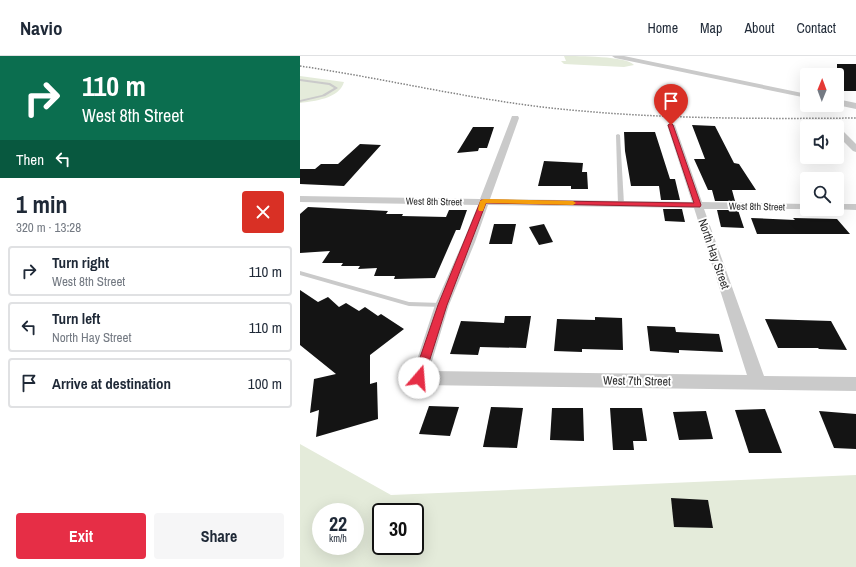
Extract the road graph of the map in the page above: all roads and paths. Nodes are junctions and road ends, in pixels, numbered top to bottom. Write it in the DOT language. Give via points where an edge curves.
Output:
graph roads {
  1 [pos="615,56"];
  2 [pos="300,80"];
  3 [pos="800,95"];
  4 [pos="300,101"];
  5 [pos="844,103"];
  6 [pos="856,106"];
  7 [pos="514,118"];
  8 [pos="671,125"];
  9 [pos="618,134"];
  10 [pos="844,137"];
  11 [pos="856,149"];
  12 [pos="300,199"];
  13 [pos="484,201"];
  14 [pos="621,204"];
  15 [pos="698,205"];
  16 [pos="800,207"];
  17 [pos="844,207"];
  18 [pos="856,207"];
  19 [pos="300,273"];
  20 [pos="442,305"];
  21 [pos="758,383"];
  22 [pos="856,384"];
  1 -- 3 [label="street"];
  2 -- 4 [label="lane" via="330,84 336,88 330,94"];
  5 -- 6 [label="street"];
  7 -- 13 [label="street"];
  8 -- 15 [label="street, North Hay Street"];
  9 -- 14 [label="lane"];
  10 -- 11 [label="street"];
  12 -- 13 [label="street, West 8th Street"];
  13 -- 14 [label="street, West 8th Street"];
  13 -- 20 [label="street"];
  14 -- 15 [label="street, West 8th Street"];
  15 -- 16 [label="street, West 8th Street"];
  15 -- 21 [label="street, North Hay Street"];
  17 -- 18 [label="street"];
  19 -- 20 [label="lane" via="409,304"];
  20 -- 21 [label="street, West 7th Street" via="419,378"];
  21 -- 22 [label="street, West 7th Street"];
}
